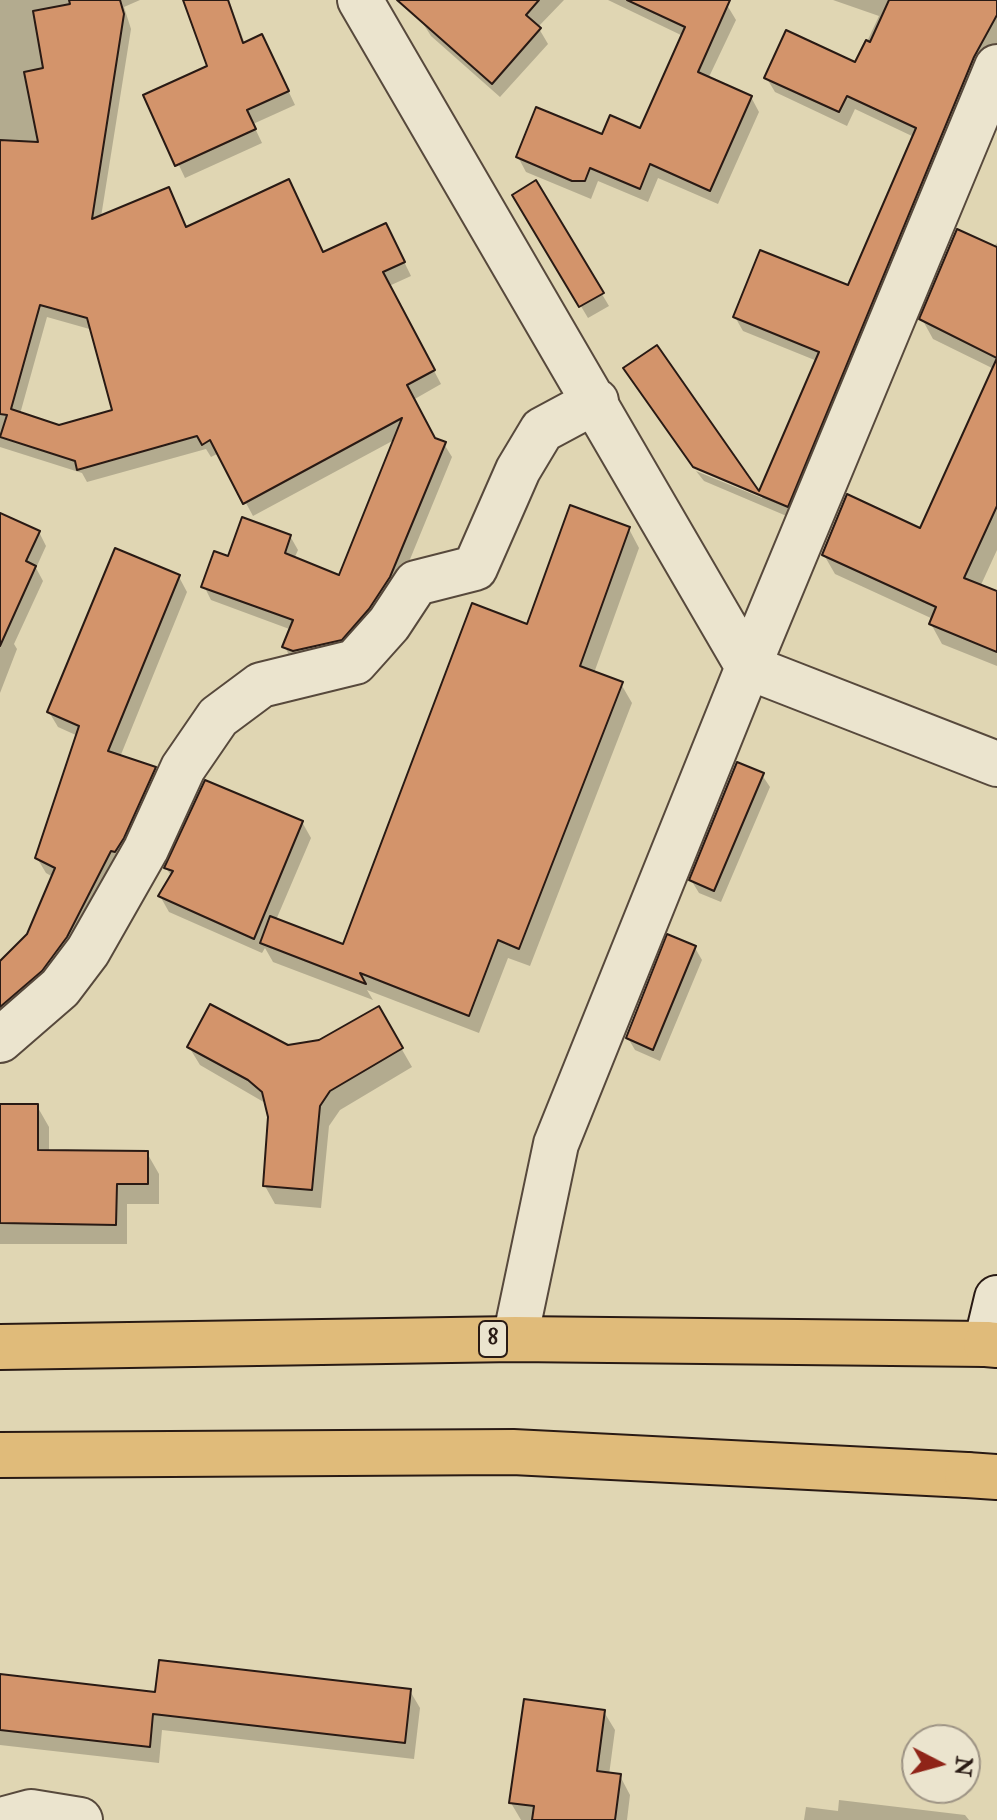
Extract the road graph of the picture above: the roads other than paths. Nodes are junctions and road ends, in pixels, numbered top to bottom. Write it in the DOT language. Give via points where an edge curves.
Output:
graph roads {
  1 [pos="360,0"];
  2 [pos="997,67"];
  3 [pos="596,401"];
  4 [pos="748,667"];
  5 [pos="997,764"];
  6 [pos="0,1040"];
  7 [pos="997,1298"];
  8 [pos="515,1339"];
  9 [pos="991,1345"];
  10 [pos="0,1347"];
  11 [pos="0,1455"];
  12 [pos="982,1476"];
  13 [pos="1,1820"];
  14 [pos="80,1820"];
  1 -- 3 [label="street"];
  2 -- 4 [label="street"];
  3 -- 4 [label="street"];
  3 -- 6 [label="street" via="542,430 518,470 475,568 416,583 355,662 261,685 218,717 183,768 146,849 88,951 60,988"];
  4 -- 5 [label="street"];
  4 -- 8 [label="street" via="556,1144"];
  7 -- 9 [label="street"];
  8 -- 9 [label="main road, 8"];
  8 -- 10 [label="main road, 8"];
  11 -- 12 [label="main road" via="513,1452"];
  13 -- 14 [label="street" via="31,1812"];
}
